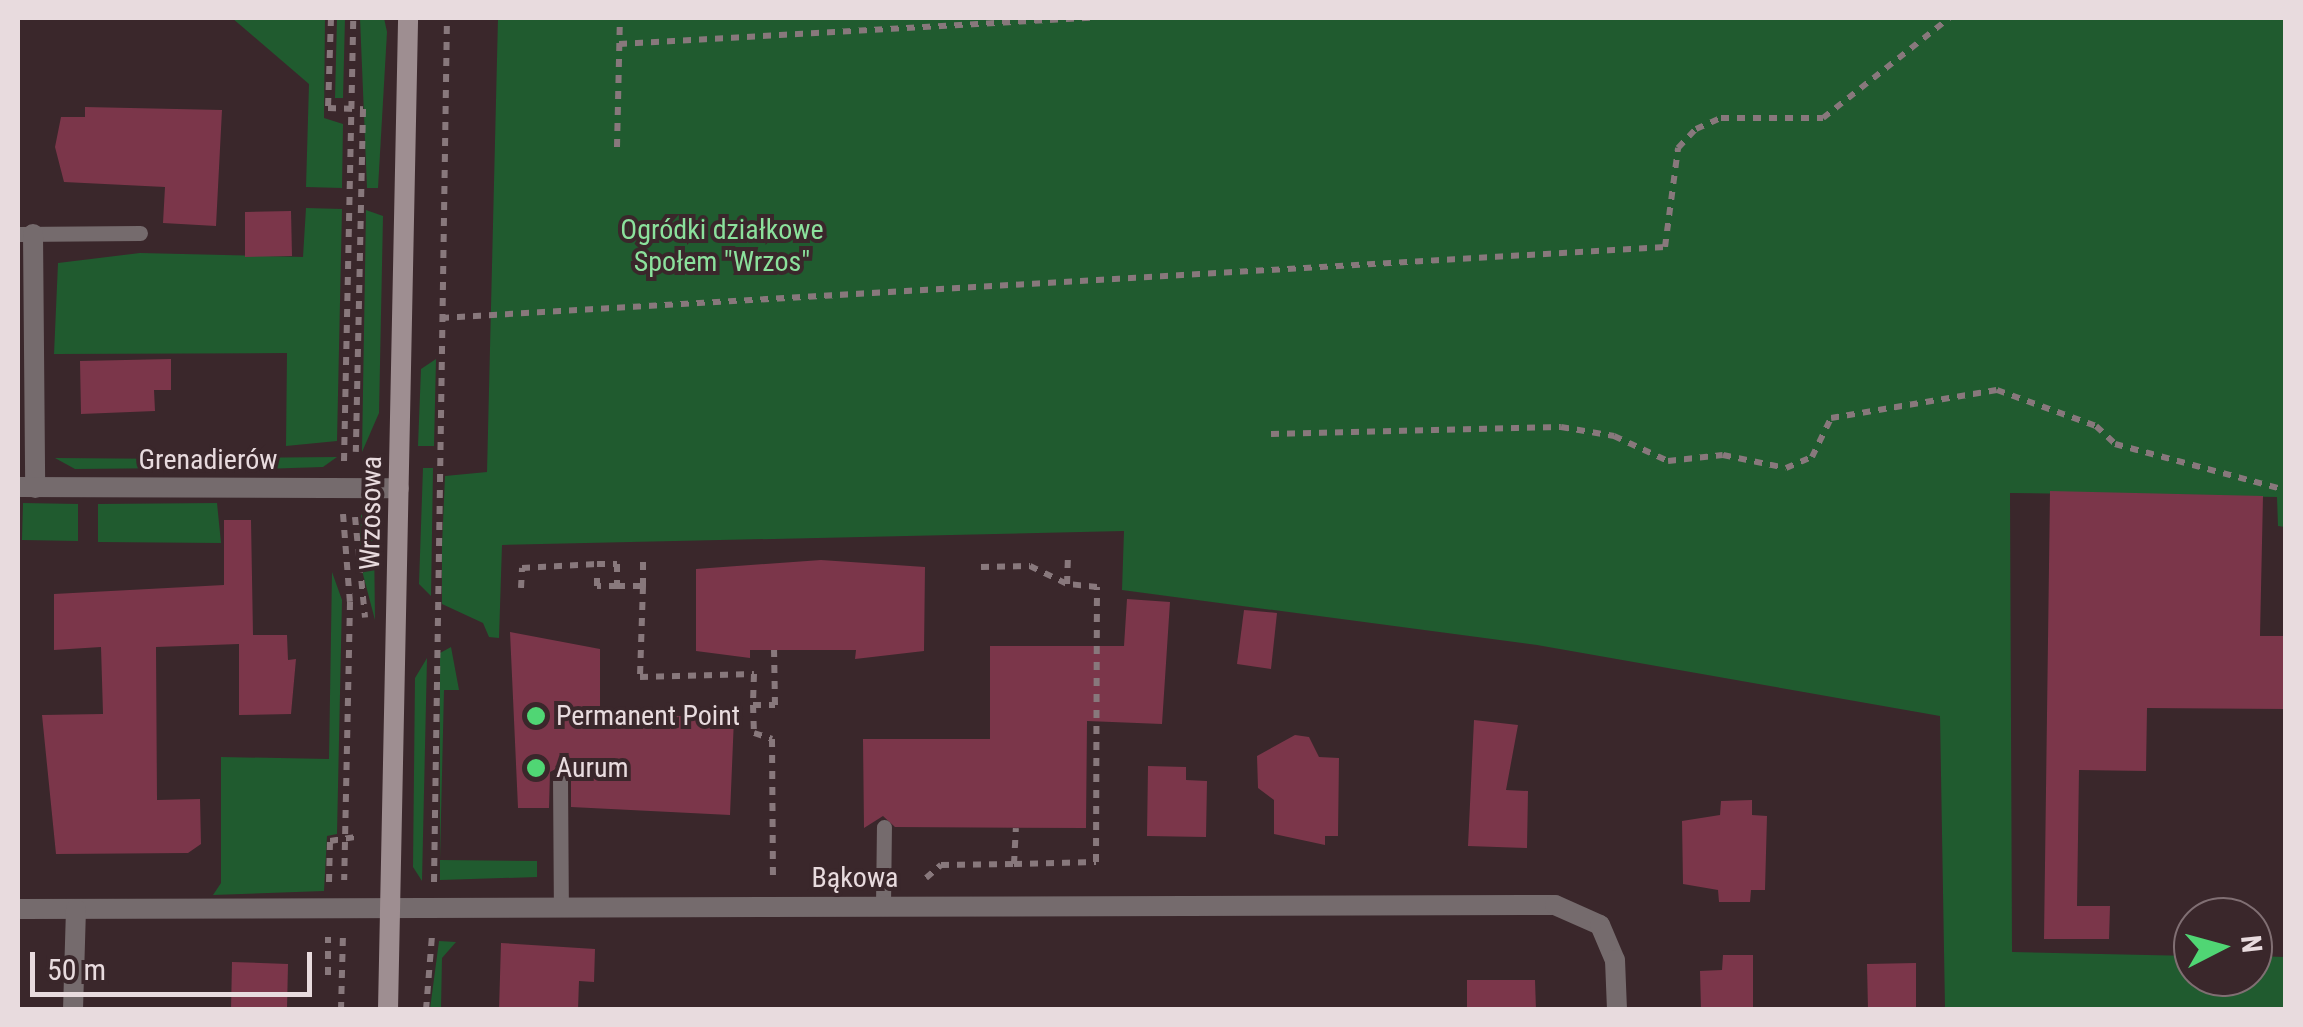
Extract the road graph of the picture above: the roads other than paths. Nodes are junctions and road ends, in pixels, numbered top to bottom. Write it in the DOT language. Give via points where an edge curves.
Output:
graph roads {
  1 [pos="408,18"];
  2 [pos="25,234"];
  3 [pos="140,234"];
  4 [pos="26,488"];
  5 [pos="399,488"];
  6 [pos="560,777"];
  7 [pos="884,828"];
  8 [pos="882,905"];
  9 [pos="561,907"];
  10 [pos="18,909"];
  11 [pos="390,909"];
  12 [pos="76,910"];
  13 [pos="74,1010"];
  14 [pos="388,1010"];
  15 [pos="1617,1010"];
  1 -- 5 [label="street, Wrzosowa"];
  2 -- 3 [label="lane"];
  2 -- 4 [label="street"];
  4 -- 5 [label="street, Grenadierów"];
  5 -- 11 [label="street, Wrzosowa"];
  6 -- 9 [label="lane"];
  7 -- 8 [label="lane"];
  8 -- 9 [label="street, Bąkowa"];
  8 -- 15 [label="street, Bąkowa" via="1571,907 1610,944"];
  9 -- 11 [label="street, Bąkowa"];
  10 -- 12 [label="street, Bąkowa"];
  11 -- 12 [label="street, Bąkowa"];
  11 -- 14 [label="street, Wrzosowa"];
  12 -- 13 [label="street"];
}
